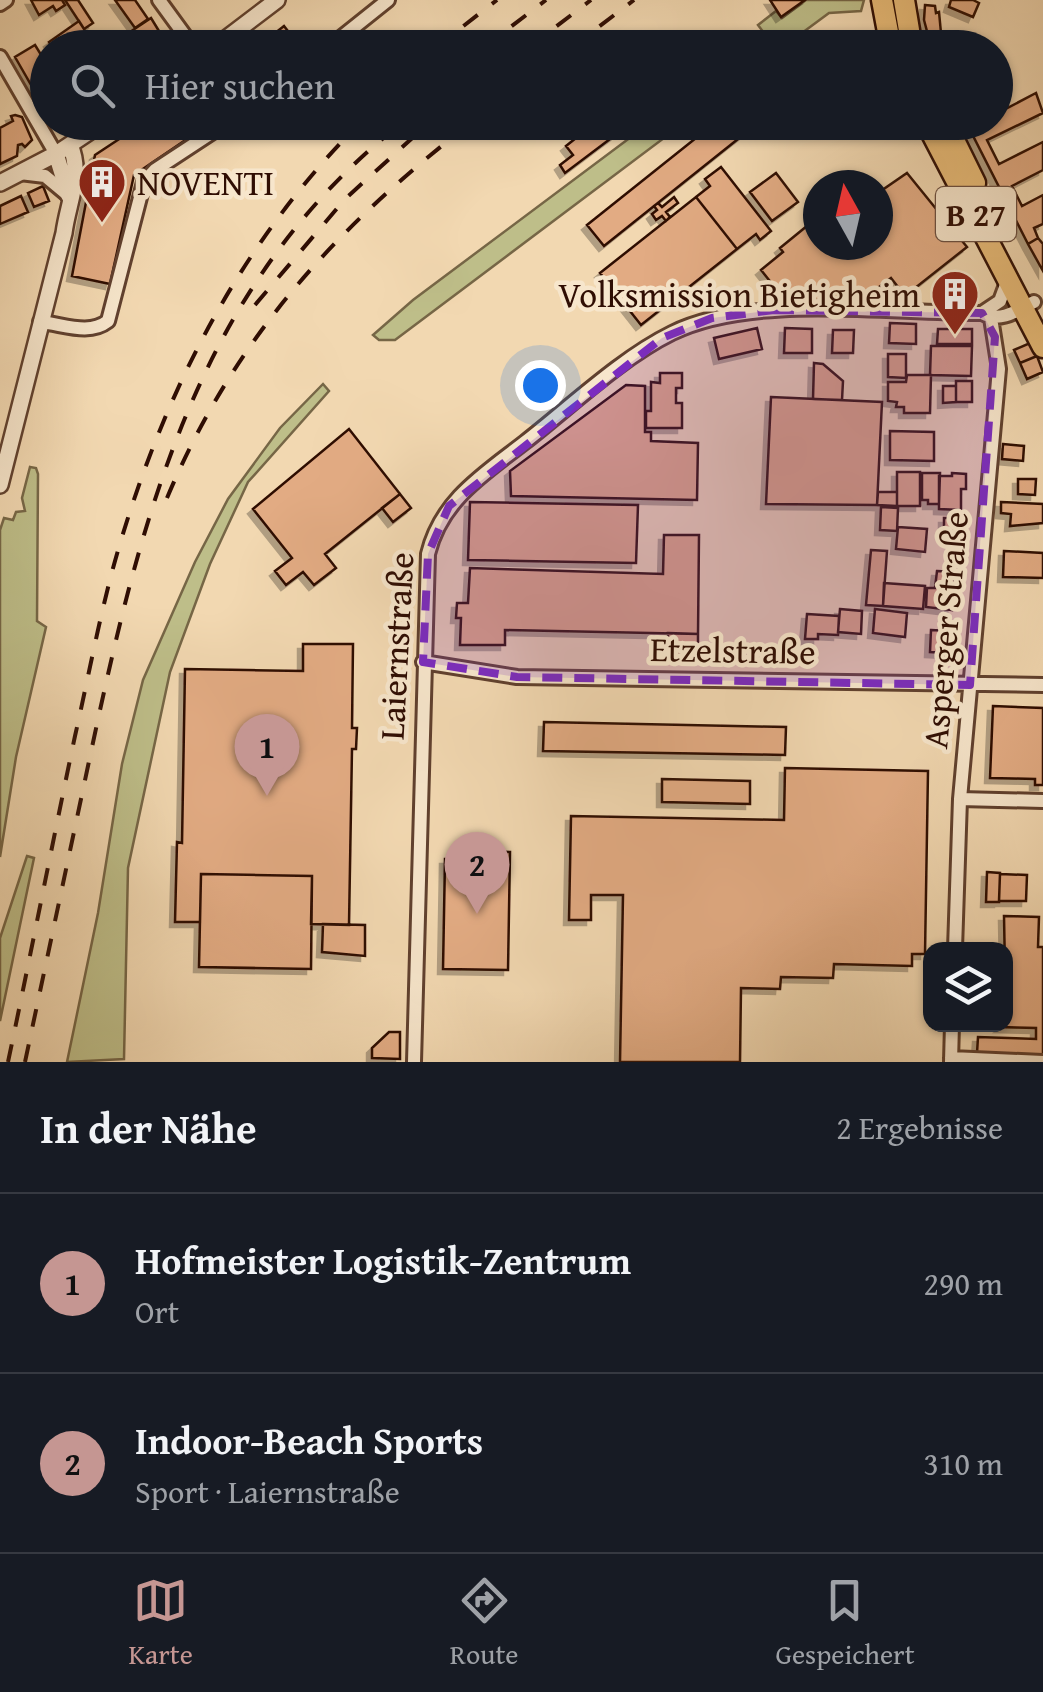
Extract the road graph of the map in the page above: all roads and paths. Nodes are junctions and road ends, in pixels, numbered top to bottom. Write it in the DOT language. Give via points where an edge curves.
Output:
graph roads {
  1 [pos="158,0"];
  2 [pos="277,0"];
  3 [pos="388,0"];
  4 [pos="882,0"];
  5 [pos="904,0"];
  6 [pos="180,30"];
  7 [pos="238,30"];
  8 [pos="350,30"];
  9 [pos="888,30"];
  10 [pos="909,30"];
  11 [pos="0,56"];
  12 [pos="30,100"];
  13 [pos="57,140"];
  14 [pos="77,140"];
  15 [pos="201,140"];
  16 [pos="936,140"];
  17 [pos="953,140"];
  18 [pos="63,149"];
  19 [pos="20,173"];
  20 [pos="0,183"];
  21 [pos="70,196"];
  22 [pos="1007,274"];
  23 [pos="1034,310"];
  24 [pos="986,315"];
  25 [pos="40,322"];
  26 [pos="1043,346"];
  27 [pos="0,485"];
  28 [pos="423,662"];
  29 [pos="970,685"];
  30 [pos="1043,685"];
  31 [pos="960,799"];
  32 [pos="1043,801"];
  33 [pos="955,942"];
  34 [pos="952,1032"];
  35 [pos="951,1060"];
  36 [pos="414,1062"];
  37 [pos="1043,1062"];
  1 -- 6 [label="street"];
  2 -- 7 [label="street"];
  3 -- 8 [label="street"];
  4 -- 9 [label="main road"];
  5 -- 10 [label="main road"];
  11 -- 12 [label="street"];
  13 -- 18 [label="street"];
  14 -- 18 [label="street"];
  15 -- 25 [label="street" via="144,182 108,321 88,330"];
  16 -- 22 [label="main road, B 27"];
  17 -- 23 [label="main road, B 27"];
  18 -- 19 [label="street"];
  18 -- 21 [label="street"];
  19 -- 20 [label="street"];
  19 -- 21 [label="street" via="45,176"];
  21 -- 25 [label="street"];
  22 -- 23 [label="main road, B 27"];
  22 -- 24 [label="street" via="1004,296"];
  23 -- 24 [label="street, Laiernstraße"];
  23 -- 26 [label="main road, B 27"];
  24 -- 28 [label="street, Laiernstraße" via="774,310 712,318 662,338 460,494 440,518 428,554"];
  24 -- 29 [label="street, Asperger Straße" via="998,369"];
  25 -- 27 [label="street"];
  28 -- 29 [label="street, Etzelstraße" via="517,678"];
  28 -- 36 [label="street, Laiernstraße"];
  29 -- 30 [label="street, Etzelstraße"];
  29 -- 31 [label="street, Asperger Straße"];
  31 -- 32 [label="street"];
  31 -- 33 [label="street, Asperger Straße"];
  34 -- 35 [label="street"];
  35 -- 37 [label="street"];
}
